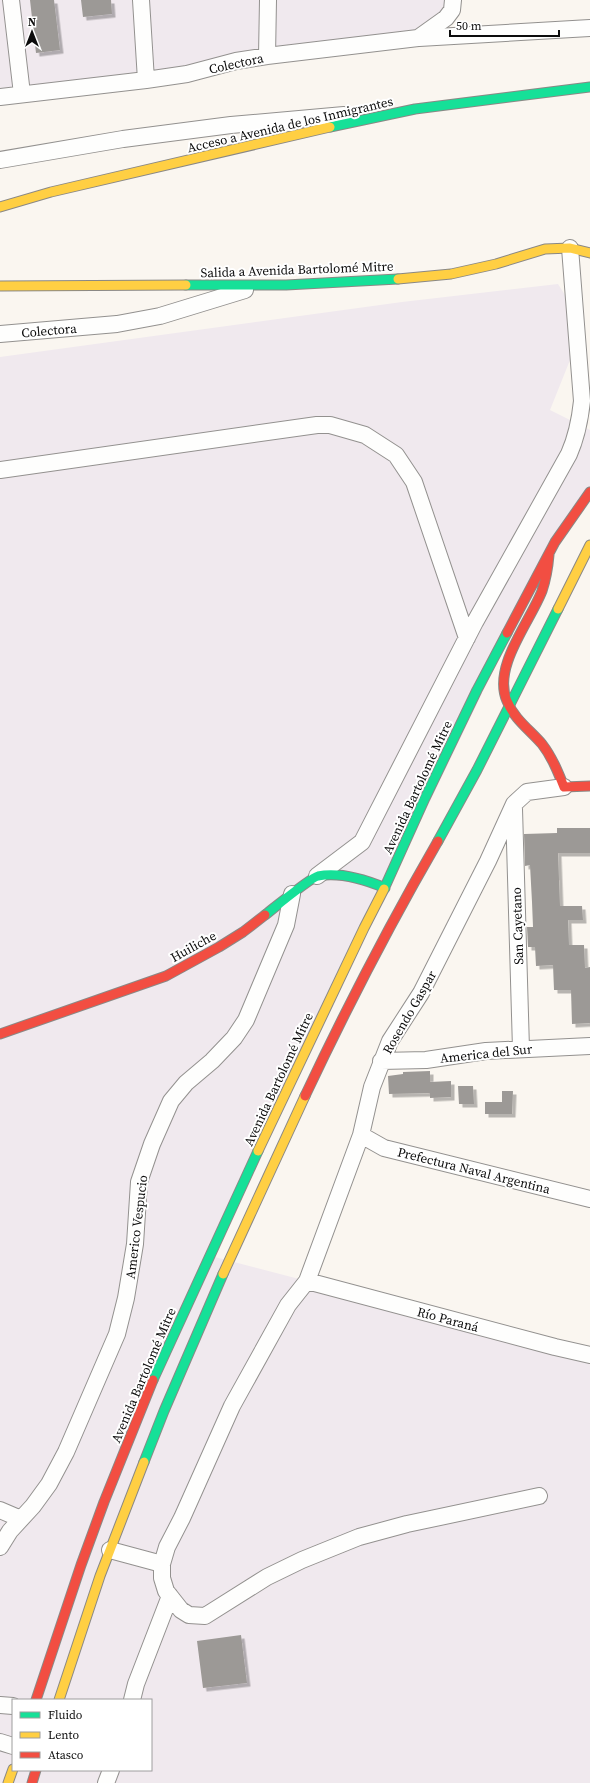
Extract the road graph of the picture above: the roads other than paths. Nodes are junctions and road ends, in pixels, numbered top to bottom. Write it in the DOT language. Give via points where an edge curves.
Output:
graph roads {
  1 [pos="12,0"];
  2 [pos="141,0"];
  3 [pos="268,0"];
  4 [pos="453,0"];
  5 [pos="590,28"];
  6 [pos="418,38"];
  7 [pos="267,56"];
  8 [pos="146,80"];
  9 [pos="590,87"];
  10 [pos="22,94"];
  11 [pos="0,97"];
  12 [pos="415,109"];
  13 [pos="0,160"];
  14 [pos="0,207"];
  15 [pos="570,248"];
  16 [pos="590,253"];
  17 [pos="261,285"];
  18 [pos="0,286"];
  19 [pos="0,334"];
  20 [pos="0,470"];
  21 [pos="590,492"];
  22 [pos="590,545"];
  23 [pos="549,554"];
  24 [pos="467,638"];
  25 [pos="509,708"];
  26 [pos="590,786"];
  27 [pos="564,787"];
  28 [pos="514,804"];
  29 [pos="317,876"];
  30 [pos="385,888"];
  31 [pos="292,894"];
  32 [pos="0,1034"];
  33 [pos="590,1046"];
  34 [pos="521,1049"];
  35 [pos="381,1060"];
  36 [pos="361,1135"];
  37 [pos="590,1199"];
  38 [pos="307,1281"];
  39 [pos="555,1347"];
  40 [pos="590,1354"];
  41 [pos="590,1358"];
  42 [pos="539,1496"];
  43 [pos="0,1510"];
  44 [pos="21,1519"];
  45 [pos="0,1547"];
  46 [pos="110,1550"];
  47 [pos="162,1564"];
  48 [pos="170,1596"];
  49 [pos="36,1699"];
  50 [pos="59,1699"];
  51 [pos="132,1699"];
  52 [pos="0,1705"];
  53 [pos="12,1706"];
  54 [pos="0,1742"];
  55 [pos="12,1746"];
  56 [pos="12,1771"];
  57 [pos="36,1771"];
  58 [pos="111,1771"];
  59 [pos="8,1783"];
  60 [pos="32,1783"];
  61 [pos="106,1783"];
  1 -- 10 [label="street"];
  2 -- 8 [label="street"];
  3 -- 7 [label="street"];
  4 -- 6 [label="street, Colectora" via="452,10 446,18"];
  5 -- 6 [label="street"];
  6 -- 7 [label="street, Colectora"];
  7 -- 8 [label="street, Colectora" via="187,74"];
  8 -- 10 [label="street, Colectora"];
  9 -- 12 [label="main road, Acceso a Avenida de los Inmigrantes"];
  10 -- 11 [label="street, Colectora"];
  12 -- 13 [label="street" via="216,127 123,139"];
  12 -- 14 [label="main road, Acceso a Avenida de los Inmigrantes" via="66,188"];
  15 -- 16 [label="main road, Salida a Avenida Bartolomé Mitre"];
  15 -- 17 [label="main road, Salida a Avenida Bartolomé Mitre" via="545,249 496,264 450,274 363,282"];
  15 -- 24 [label="street" via="582,401 577,432 569,454"];
  17 -- 18 [label="main road, Salida a Avenida Bartolomé Mitre"];
  17 -- 19 [label="street, Colectora" via="160,316 116,324"];
  20 -- 24 [label="street" via="318,425 330,425 365,435 396,455 414,482"];
  21 -- 23 [label="main road, Avenida Bartolomé Mitre"];
  22 -- 25 [label="main road"];
  23 -- 25 [label="main road" via="545,585 504,673 504,692"];
  23 -- 30 [label="main road, Avenida Bartolomé Mitre" via="477,690"];
  24 -- 29 [label="street" via="362,842"];
  25 -- 27 [label="main road" via="547,750"];
  25 -- 46 [label="main road" via="334,1032 226,1266 164,1411"];
  26 -- 27 [label="main road"];
  27 -- 28 [label="street, Rosendo Gaspar" via="527,792"];
  28 -- 34 [label="street, San Cayetano"];
  28 -- 35 [label="street, Rosendo Gaspar" via="421,993 390,1041"];
  29 -- 30 [label="main road" via="364,879"];
  29 -- 31 [label="main road, Huiliche"];
  30 -- 49 [label="main road, Avenida Bartolomé Mitre" via="292,1077 159,1366 104,1502"];
  31 -- 32 [label="main road, Huiliche" via="243,932 166,976"];
  31 -- 44 [label="street, Americo Vespucio" via="286,925 246,1020 234,1038 212,1061 186,1082 171,1101 152,1144 139,1182 135,1244 117,1334 60,1465 49,1484"];
  33 -- 34 [label="street, America del Sur"];
  34 -- 35 [label="street, America del Sur" via="486,1051 426,1060"];
  35 -- 36 [label="street, Rosendo Gaspar"];
  36 -- 37 [label="street, Prefectura Naval Argentina" via="384,1148"];
  36 -- 38 [label="street, Rosendo Gaspar"];
  38 -- 39 [label="street, Río Paraná"];
  38 -- 47 [label="street, Rosendo Gaspar" via="288,1305 232,1406 167,1546"];
  39 -- 40 [label="street, Río Paraná"];
  39 -- 41 [label="street"];
  42 -- 48 [label="street" via="407,1524 359,1537 267,1577 205,1616 189,1615 181,1610"];
  43 -- 44 [label="street"];
  44 -- 45 [label="street, Americo Vespucio"];
  46 -- 47 [label="street"];
  46 -- 50 [label="main road"];
  47 -- 48 [label="street" via="162,1578"];
  48 -- 51 [label="street"];
  52 -- 53 [label="street"];
  54 -- 55 [label="street"];
  56 -- 59 [label="main road"];
  57 -- 60 [label="main road"];
  58 -- 61 [label="street"];
}
